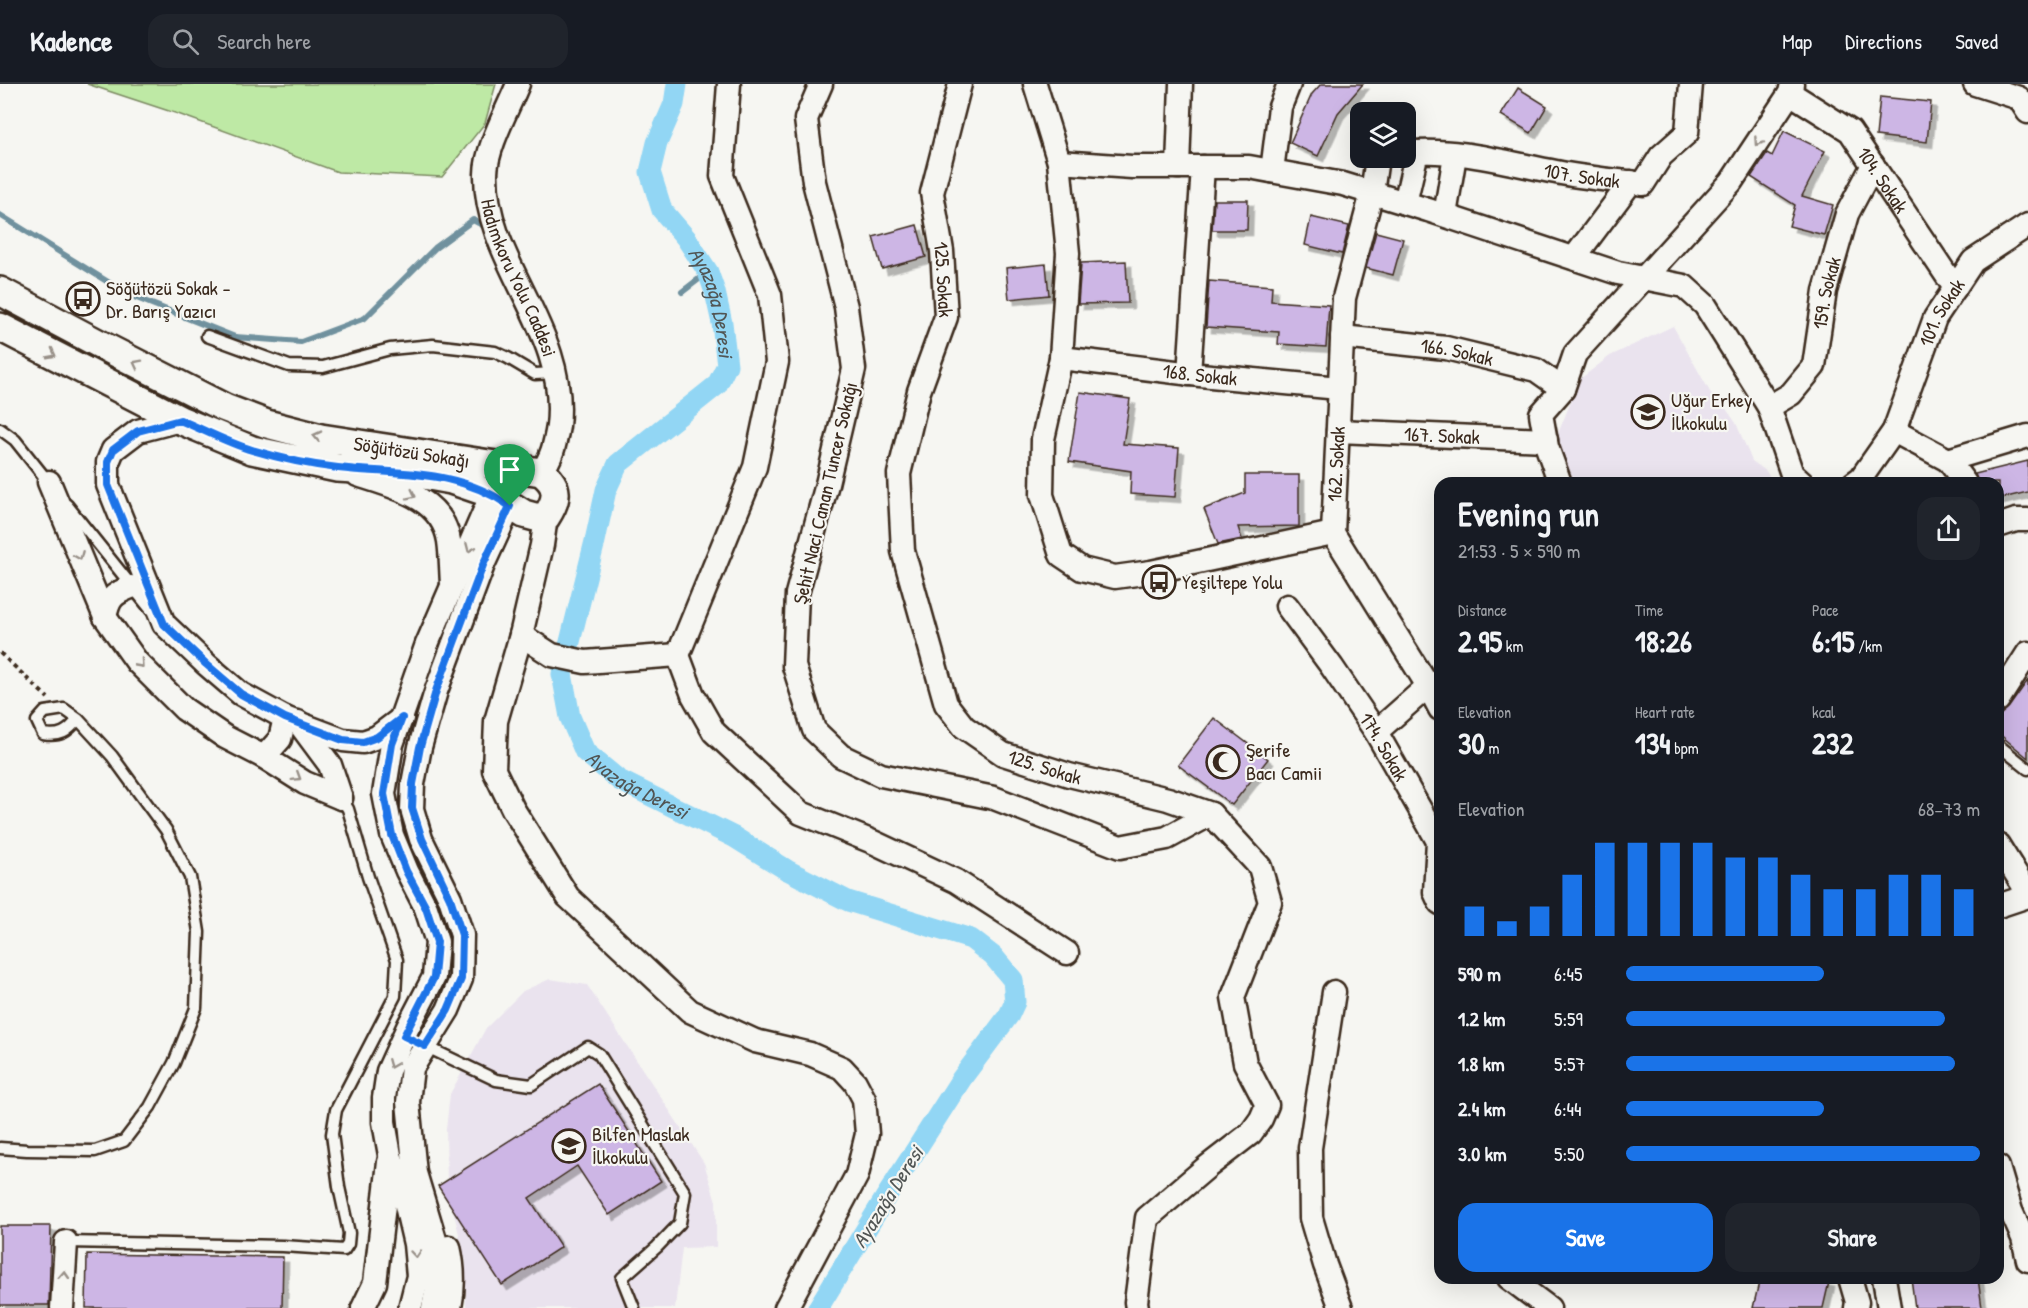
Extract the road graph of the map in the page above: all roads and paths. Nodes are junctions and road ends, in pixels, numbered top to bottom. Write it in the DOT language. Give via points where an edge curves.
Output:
graph roads {
  1 [pos="518,84"];
  2 [pos="729,84"];
  3 [pos="821,84"];
  4 [pos="960,84"];
  5 [pos="1035,84"];
  6 [pos="1181,84"];
  7 [pos="1289,84"];
  8 [pos="1691,84"];
  9 [pos="1975,84"];
  10 [pos="1791,89"];
  11 [pos="2028,112"];
  12 [pos="1416,151"];
  13 [pos="1455,154"];
  14 [pos="1059,162"];
  15 [pos="1873,165"];
  16 [pos="1178,167"];
  17 [pos="1203,167"];
  18 [pos="1376,168"];
  19 [pos="1409,168"];
  20 [pos="1272,171"];
  21 [pos="1630,182"];
  22 [pos="1372,193"];
  23 [pos="1405,203"];
  24 [pos="1445,215"];
  25 [pos="2028,225"];
  26 [pos="1574,258"];
  27 [pos="1644,278"];
  28 [pos="1955,288"];
  29 [pos="0,291"];
  30 [pos="0,327"];
  31 [pos="207,336"];
  32 [pos="1342,337"];
  33 [pos="1061,358"];
  34 [pos="555,374"];
  35 [pos="1189,374"];
  36 [pos="1339,388"];
  37 [pos="1563,390"];
  38 [pos="1769,407"];
  39 [pos="180,420"];
  40 [pos="0,429"];
  41 [pos="1894,431"];
  42 [pos="1338,432"];
  43 [pos="2028,436"];
  44 [pos="1546,440"];
  45 [pos="1948,460"];
  46 [pos="337,468"];
  47 [pos="509,468"];
  48 [pos="541,472"];
  49 [pos="1558,477"];
  50 [pos="1795,477"];
  51 [pos="1862,477"];
  52 [pos="1961,477"];
  53 [pos="49,482"];
  54 [pos="501,500"];
  55 [pos="546,517"];
  56 [pos="2028,520"];
  57 [pos="2004,524"];
  58 [pos="1333,532"];
  59 [pos="131,587"];
  60 [pos="452,590"];
  61 [pos="1287,606"];
  62 [pos="105,617"];
  63 [pos="164,624"];
  64 [pos="521,635"];
  65 [pos="0,653"];
  66 [pos="2028,653"];
  67 [pos="678,655"];
  68 [pos="1434,683"];
  69 [pos="2004,691"];
  70 [pos="58,710"];
  71 [pos="402,718"];
  72 [pos="78,719"];
  73 [pos="291,719"];
  74 [pos="1376,732"];
  75 [pos="2004,750"];
  76 [pos="264,757"];
  77 [pos="2028,769"];
  78 [pos="341,798"];
  79 [pos="1210,814"];
  80 [pos="1434,834"];
  81 [pos="2004,855"];
  82 [pos="2028,895"];
  83 [pos="2004,904"];
  84 [pos="1067,953"];
  85 [pos="1334,992"];
  86 [pos="404,1036"];
  87 [pos="425,1046"];
  88 [pos="0,1148"];
  89 [pos="390,1155"];
  90 [pos="415,1173"];
  91 [pos="2004,1213"];
  92 [pos="66,1242"];
  93 [pos="2028,1260"];
  94 [pos="1517,1284"];
  95 [pos="1852,1284"];
  96 [pos="1885,1284"];
  97 [pos="62,1308"];
  98 [pos="363,1308"];
  99 [pos="410,1308"];
  100 [pos="433,1308"];
  101 [pos="450,1308"];
  102 [pos="634,1308"];
  103 [pos="786,1308"];
  104 [pos="1137,1308"];
  105 [pos="1341,1308"];
  106 [pos="1549,1308"];
  107 [pos="1856,1308"];
  108 [pos="1889,1308"];
  1 -- 34 [label="street, Hadımkoru Yolu Caddesi" via="489,155 488,205 550,351"];
  2 -- 67 [label="street" via="722,176 770,295 777,362 755,467"];
  3 -- 79 [label="street, Şehit Naci Canan Tuncer Sokağı" via="806,119 814,182 846,307 854,369 797,594 794,666 814,730 841,756 881,776 994,798 1120,847 1167,838"];
  4 -- 79 [label="street, 125. Sokak" via="932,193 942,251 946,317 919,392 899,474 903,551 946,705 964,727 1003,754"];
  5 -- 14 [label="street"];
  6 -- 16 [label="street"];
  7 -- 20 [label="street" via="1280,107"];
  8 -- 21 [label="street, 107. Sokak" via="1687,134 1661,156 1643,184"];
  9 -- 11 [label="street" via="2019,98"];
  10 -- 15 [label="street, 104. Sokak" via="1850,131"];
  10 -- 27 [label="street, one-way" via="1731,182"];
  12 -- 13 [label="street, 107. Sokak"];
  13 -- 21 [label="street, 107. Sokak"];
  13 -- 24 [label="street"];
  14 -- 16 [label="street"];
  14 -- 33 [label="street" via="1068,253"];
  15 -- 28 [label="street, 104. Sokak"];
  15 -- 38 [label="street, 159. Sokak" via="1847,214 1825,291 1814,366 1791,394"];
  16 -- 17 [label="street"];
  17 -- 20 [label="street"];
  17 -- 35 [label="street"];
  18 -- 22 [label="street"];
  19 -- 23 [label="street"];
  20 -- 22 [label="street"];
  21 -- 26 [label="street"];
  22 -- 23 [label="street"];
  22 -- 32 [label="street, 162. Sokak" via="1344,298"];
  23 -- 24 [label="street"];
  24 -- 26 [label="street"];
  25 -- 28 [label="street, 101. Sokak" via="1973,261"];
  26 -- 27 [label="street"];
  27 -- 37 [label="street" via="1575,354"];
  27 -- 38 [label="street" via="1684,286 1705,305"];
  28 -- 41 [label="street, 101. Sokak" via="1935,318"];
  47 -- 29 [label="street, Söğütözü Sokağı, one-way" via="321,438 267,424 225,408"];
  30 -- 39 [label="street, Söğütözü Sokağı, one-way"];
  31 -- 34 [label="lane" via="289,366 323,367 390,349 433,345 495,352 535,374"];
  32 -- 36 [label="street, 162. Sokak"];
  32 -- 37 [label="street, 166. Sokak" via="1446,348 1536,370"];
  33 -- 35 [label="street, 168. Sokak"];
  33 -- 58 [label="street" via="1043,439 1042,495 1061,555 1082,569 1115,577"];
  34 -- 48 [label="street, Hadımkoru Yolu Caddesi" via="559,399 555,446"];
  35 -- 36 [label="street, 168. Sokak"];
  36 -- 42 [label="street, 162. Sokak"];
  37 -- 44 [label="street" via="1541,414"];
  38 -- 50 [label="street"];
  39 -- 46 [label="street, Söğütözü Sokağı" via="252,450"];
  39 -- 63 [label="street" via="138,431 113,450 108,462 108,485"];
  40 -- 53 [label="lane" via="15,440"];
  41 -- 45 [label="street"];
  41 -- 51 [label="street, 101. Sokak"];
  42 -- 44 [label="street, 167. Sokak"];
  42 -- 58 [label="street, 162. Sokak"];
  43 -- 45 [label="street"];
  44 -- 49 [label="street"];
  45 -- 52 [label="street"];
  46 -- 54 [label="street, Söğütözü Sokağı" via="407,472 451,480"];
  46 -- 60 [label="street, one-way" via="397,488 433,508 449,540"];
  47 -- 48 [label="street, Söğütözü Sokağı"];
  47 -- 54 [label="street" via="502,472 494,487"];
  48 -- 55 [label="street" via="555,490 555,503"];
  53 -- 59 [label="lane"];
  53 -- 62 [label="street, one-way"];
  54 -- 55 [label="street, Söğütözü Sokağı" via="524,514"];
  54 -- 60 [label="street, one-way"];
  54 -- 87 [label="street" via="483,565 436,691 413,784 412,808 422,839 450,898 462,935 461,979 448,1010"];
  55 -- 64 [label="street"];
  56 -- 57 [label="street"];
  58 -- 68 [label="street"];
  59 -- 62 [label="street" via="108,602"];
  59 -- 63 [label="lane"];
  60 -- 71 [label="street" via="427,644"];
  61 -- 74 [label="street, 174. Sokak"];
  62 -- 76 [label="street, one-way" via="137,662 184,709"];
  63 -- 73 [label="street" via="241,694"];
  64 -- 67 [label="street" via="552,655 585,662"];
  64 -- 103 [label="street" via="496,721 494,770 513,809 568,897 690,1011 755,1041 810,1054 842,1068 864,1099 867,1134 857,1175"];
  65 -- 70 [label="path"];
  66 -- 69 [label="street"];
  67 -- 84 [label="street" via="693,695 714,732 801,813 956,881"];
  68 -- 74 [label="street"];
  70 -- 72 [label="lane" via="64,708"];
  70 -- 72 [label="lane" via="45,712 37,721 43,734 56,736 70,730"];
  71 -- 73 [label="street" via="377,737 363,742 343,740"];
  71 -- 86 [label="street" via="392,744 384,794 392,835 426,908 437,942 434,977"];
  72 -- 88 [label="lane" via="112,756 159,821 190,877 200,932 196,1008 174,1063 124,1141 95,1151"];
  73 -- 76 [label="street"];
  73 -- 78 [label="street" via="330,765"];
  74 -- 80 [label="street, 174. Sokak"];
  75 -- 77 [label="lane"];
  76 -- 78 [label="street, one-way" via="305,783"];
  78 -- 92 [label="lane" via="348,809 397,960 395,996 336,1110 332,1134 348,1244 344,1250"];
  79 -- 104 [label="street, 125. Sokak" via="1260,867 1270,902 1233,998 1245,1064 1267,1105 1251,1133 1147,1218"];
  81 -- 82 [label="street"];
  82 -- 83 [label="street"];
  85 -- 105 [label="street" via="1310,1148 1311,1218"];
  86 -- 87 [label="lane"];
  86 -- 89 [label="street, one-way" via="388,1071 384,1098"];
  87 -- 90 [label="street" via="412,1068 408,1102"];
  87 -- 102 [label="lane" via="496,1080 531,1085 588,1047 599,1053 685,1192 680,1223 622,1278"];
  89 -- 98 [label="street" via="375,1283"];
  89 -- 99 [label="street, one-way" via="415,1244 418,1276"];
  90 -- 100 [label="street" via="436,1243 437,1288"];
  90 -- 101 [label="street" via="445,1230 452,1259"];
  91 -- 93 [label="street" via="2023,1238"];
  97 -- 92 [label="street, one-way"];
  94 -- 106 [label="street"];
  95 -- 107 [label="street"];
  96 -- 108 [label="street"];
}
